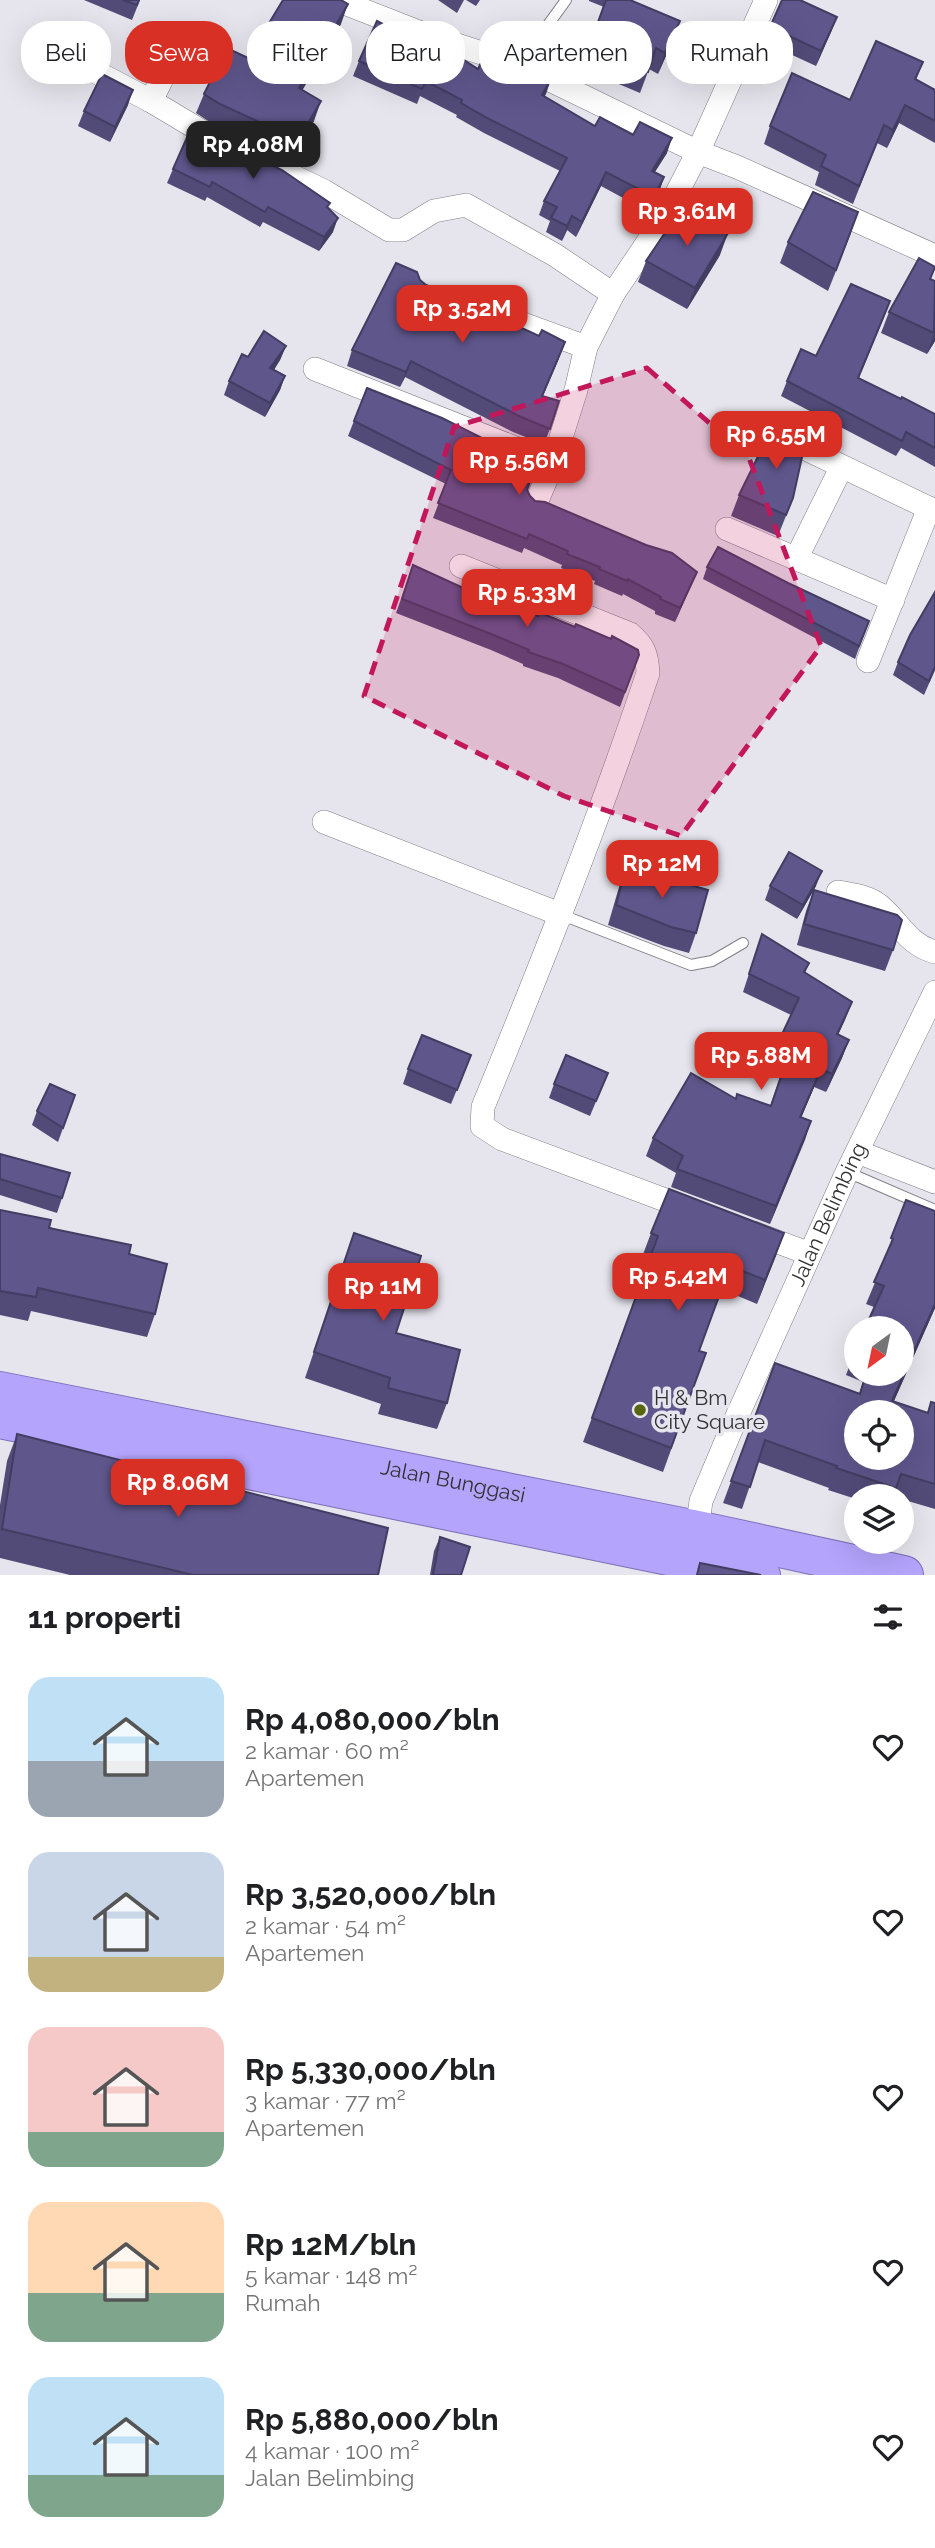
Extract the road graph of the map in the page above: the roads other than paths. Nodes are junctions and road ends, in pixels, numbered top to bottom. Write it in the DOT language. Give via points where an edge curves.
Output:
graph roads {
  1 [pos="337,0"];
  2 [pos="566,0"];
  3 [pos="766,0"];
  4 [pos="382,8"];
  5 [pos="551,21"];
  6 [pos="479,52"];
  7 [pos="111,80"];
  8 [pos="159,84"];
  9 [pos="558,84"];
  10 [pos="150,101"];
  11 [pos="698,152"];
  12 [pos="935,256"];
  13 [pos="613,294"];
  14 [pos="450,297"];
  15 [pos="586,348"];
  16 [pos="315,369"];
  17 [pos="772,432"];
  18 [pos="554,463"];
  19 [pos="841,468"];
  20 [pos="536,503"];
  21 [pos="932,509"];
  22 [pos="727,529"];
  23 [pos="796,559"];
  24 [pos="461,566"];
  25 [pos="893,600"];
  26 [pos="869,661"];
  27 [pos="324,822"];
  28 [pos="838,892"];
  29 [pos="562,915"];
  30 [pos="743,943"];
  31 [pos="935,952"];
  32 [pos="935,992"];
  33 [pos="929,1020"];
  34 [pos="852,1162"];
  35 [pos="935,1182"];
  36 [pos="935,1210"];
  37 [pos="711,1217"];
  38 [pos="736,1226"];
  39 [pos="810,1254"];
  40 [pos="0,1391"];
  41 [pos="0,1419"];
  42 [pos="681,1555"];
  43 [pos="761,1575"];
  44 [pos="904,1575"];
  1 -- 4 [label="street"];
  2 -- 5 [label="lane"];
  3 -- 11 [label="street"];
  4 -- 6 [label="street" via="426,35"];
  7 -- 10 [label="street"];
  8 -- 10 [label="street"];
  9 -- 11 [label="street"];
  10 -- 13 [label="street" via="389,230 403,230 434,211 466,205"];
  11 -- 12 [label="street"];
  11 -- 13 [label="street" via="664,218"];
  13 -- 15 [label="street"];
  14 -- 15 [label="street"];
  15 -- 18 [label="street"];
  16 -- 18 [label="street"];
  17 -- 19 [label="street"];
  18 -- 20 [label="street"];
  19 -- 21 [label="street"];
  19 -- 23 [label="street"];
  21 -- 25 [label="street"];
  22 -- 23 [label="street"];
  23 -- 25 [label="street"];
  24 -- 29 [label="street" via="630,634 647,655 648,673"];
  25 -- 26 [label="street"];
  27 -- 29 [label="street"];
  28 -- 31 [label="street" via="871,901 914,943"];
  29 -- 30 [label="lane" via="691,965 712,961"];
  29 -- 37 [label="street" via="483,1107 482,1126 502,1139"];
  32 -- 33 [label="street, Jalan Belimbing"];
  33 -- 34 [label="street, Jalan Belimbing"];
  34 -- 35 [label="street"];
  34 -- 36 [label="lane"];
  34 -- 39 [label="street, Jalan Belimbing"];
  38 -- 39 [label="street"];
  39 -- 42 [label="street, Jalan Belimbing"];
  40 -- 42 [label="highway, Jalan Bunggasi"];
  41 -- 42 [label="highway, Jalan Bunggasi"];
  42 -- 43 [label="highway, Jalan Bunggasi"];
  42 -- 44 [label="highway, Jalan Bunggasi"];
}
